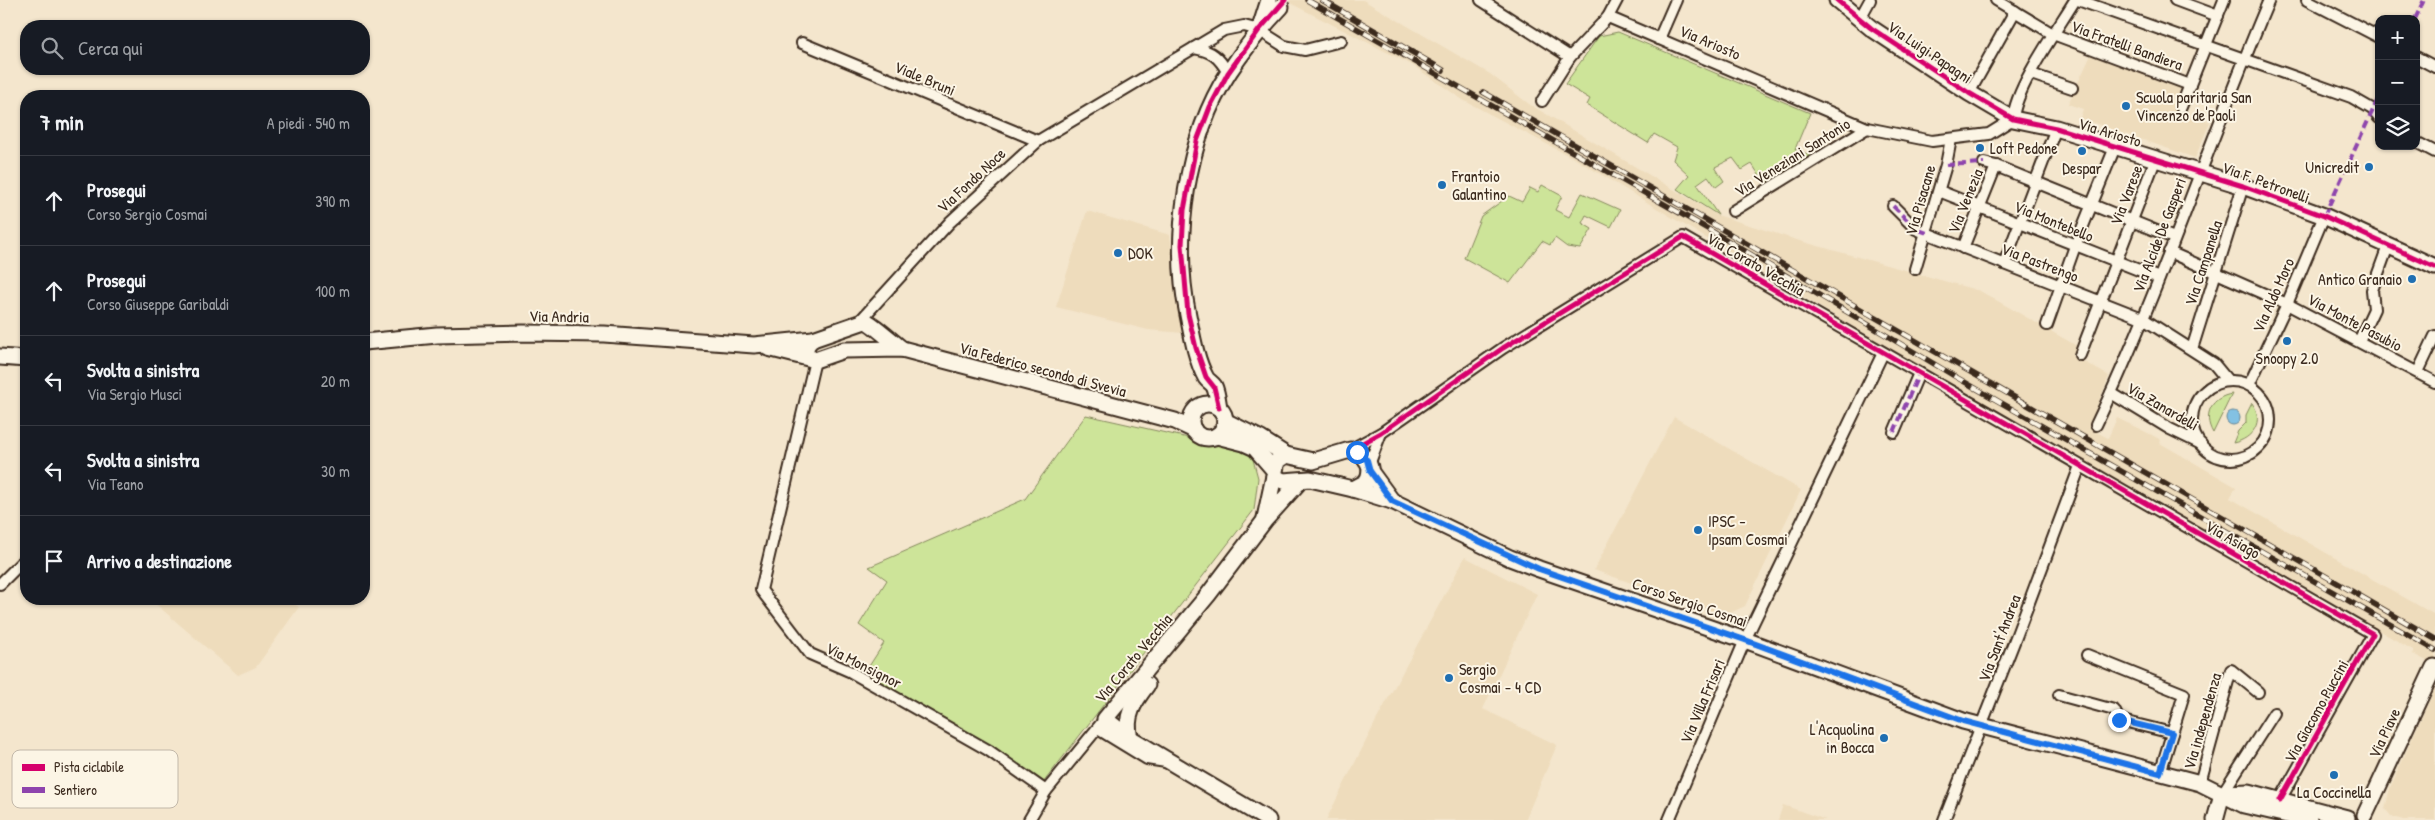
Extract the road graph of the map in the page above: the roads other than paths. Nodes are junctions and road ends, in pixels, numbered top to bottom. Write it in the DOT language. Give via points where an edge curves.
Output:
graph roads {
  1 [pos="1481,0"];
  2 [pos="1617,0"];
  3 [pos="1676,0"];
  4 [pos="1836,0"];
  5 [pos="1870,0"];
  6 [pos="1996,0"];
  7 [pos="2077,0"];
  8 [pos="2224,0"];
  9 [pos="2269,0"];
  10 [pos="2307,0"];
  11 [pos="2179,1"];
  12 [pos="1275,4"];
  13 [pos="2015,11"];
  14 [pos="2218,16"];
  15 [pos="1608,17"];
  16 [pos="1859,20"];
  17 [pos="1259,30"];
  18 [pos="2053,34"];
  19 [pos="2375,35"];
  20 [pos="1660,39"];
  21 [pos="1341,41"];
  22 [pos="802,43"];
  23 [pos="2205,46"];
  24 [pos="1194,48"];
  25 [pos="1570,57"];
  26 [pos="2244,59"];
  27 [pos="2420,59"];
  28 [pos="2435,67"];
  29 [pos="1228,73"];
  30 [pos="2031,74"];
  31 [pos="2190,85"];
  32 [pos="2072,88"];
  33 [pos="1969,93"];
  34 [pos="1542,101"];
  35 [pos="2181,107"];
  36 [pos="2375,113"];
  37 [pos="2013,118"];
  38 [pos="1867,128"];
  39 [pos="2056,128"];
  40 [pos="1951,139"];
  41 [pos="1038,141"];
  42 [pos="2420,144"];
  43 [pos="2115,147"];
  44 [pos="2435,152"];
  45 [pos="2156,158"];
  46 [pos="1984,163"];
  47 [pos="1996,166"];
  48 [pos="2200,171"];
  49 [pos="2036,183"];
  50 [pos="2243,186"];
  51 [pos="1939,191"];
  52 [pos="2091,205"];
  53 [pos="1893,206"];
  54 [pos="1979,206"];
  55 [pos="1733,212"];
  56 [pos="2324,216"];
  57 [pos="2132,222"];
  58 [pos="2020,223"];
  59 [pos="1927,233"];
  60 [pos="2174,238"];
  61 [pos="2075,246"];
  62 [pos="2388,246"];
  63 [pos="1963,248"];
  64 [pos="2169,252"];
  65 [pos="2116,262"];
  66 [pos="2004,264"];
  67 [pos="2435,267"];
  68 [pos="1915,269"];
  69 [pos="2215,272"];
  70 [pos="2159,278"];
  71 [pos="2061,286"];
  72 [pos="2100,302"];
  73 [pos="2287,304"];
  74 [pos="2142,318"];
  75 [pos="858,323"];
  76 [pos="2047,325"];
  77 [pos="878,332"];
  78 [pos="2435,336"];
  79 [pos="813,339"];
  80 [pos="370,341"];
  81 [pos="2359,341"];
  82 [pos="754,345"];
  83 [pos="902,349"];
  84 [pos="2192,349"];
  85 [pos="870,351"];
  86 [pos="1884,353"];
  87 [pos="2080,355"];
  88 [pos="4,357"];
  89 [pos="813,359"];
  90 [pos="20,360"];
  91 [pos="2418,372"];
  92 [pos="1919,373"];
  93 [pos="1206,377"];
  94 [pos="2228,381"];
  95 [pos="2435,382"];
  96 [pos="2249,385"];
  97 [pos="2111,393"];
  98 [pos="1222,415"];
  99 [pos="1195,417"];
  100 [pos="2096,425"];
  101 [pos="1894,432"];
  102 [pos="1381,434"];
  103 [pos="1217,436"];
  104 [pos="2201,444"];
  105 [pos="1350,450"];
  106 [pos="1286,455"];
  107 [pos="2080,466"];
  108 [pos="1369,468"];
  109 [pos="1274,473"];
  110 [pos="1301,480"];
  111 [pos="1353,489"];
  112 [pos="1392,501"];
  113 [pos="1265,520"];
  114 [pos="20,564"];
  115 [pos="0,584"];
  116 [pos="1180,629"];
  117 [pos="2373,634"];
  118 [pos="1745,640"];
  119 [pos="2087,655"];
  120 [pos="2434,667"];
  121 [pos="2258,692"];
  122 [pos="2059,695"];
  123 [pos="2274,713"];
  124 [pos="1102,724"];
  125 [pos="1981,726"];
  126 [pos="2172,733"];
  127 [pos="1130,738"];
  128 [pos="1174,763"];
  129 [pos="2160,773"];
  130 [pos="2200,783"];
  131 [pos="1046,791"];
  132 [pos="2222,794"];
  133 [pos="2280,800"];
  134 [pos="2371,818"];
  135 [pos="2347,819"];
  136 [pos="1029,820"];
  137 [pos="1268,820"];
  138 [pos="1669,820"];
  139 [pos="1944,820"];
  140 [pos="2215,820"];
  141 [pos="2309,820"];
  1 -- 25 [label="street"];
  2 -- 15 [label="street"];
  3 -- 20 [label="street"];
  4 -- 16 [label="main road, Via Luigi Papagni"];
  5 -- 16 [label="street"];
  6 -- 13 [label="street, Via Fratelli Bandiera"];
  7 -- 18 [label="street"];
  7 -- 23 [label="street"];
  8 -- 14 [label="street"];
  9 -- 26 [label="street, Via Alcide De Gasperi"];
  10 -- 19 [label="street"];
  11 -- 14 [label="street"];
  12 -- 17 [label="main road"];
  13 -- 18 [label="street, Via Fratelli Bandiera"];
  13 -- 33 [label="street"];
  14 -- 23 [label="street"];
  15 -- 20 [label="street, Via Ariosto"];
  15 -- 25 [label="street"];
  16 -- 33 [label="main road, Via Luigi Papagni"];
  17 -- 21 [label="street" via="1284,46 1305,50"];
  17 -- 24 [label="street, Via Fondo Noce" via="1244,26 1224,30"];
  17 -- 29 [label="main road"];
  18 -- 30 [label="street"];
  18 -- 31 [label="street, Via Fratelli Bandiera"];
  20 -- 38 [label="street, Via Ariosto"];
  22 -- 41 [label="street, Viale Bruni"];
  23 -- 26 [label="street"];
  23 -- 31 [label="street"];
  24 -- 29 [label="street" via="1209,50 1220,59"];
  24 -- 41 [label="street, Via Fondo Noce"];
  25 -- 34 [label="street"];
  26 -- 36 [label="street" via="2351,97"];
  26 -- 48 [label="street, Via Alcide De Gasperi"];
  27 -- 28 [label="street"];
  29 -- 93 [label="main road" via="1197,141 1184,210 1182,245 1186,299"];
  30 -- 32 [label="street"];
  30 -- 37 [label="street" via="2014,107"];
  31 -- 35 [label="street"];
  33 -- 37 [label="main road, Via Luigi Papagni"];
  37 -- 39 [label="main road, Via Ariosto"];
  37 -- 40 [label="street, Via Ariosto" via="1989,134"];
  38 -- 40 [label="street, Via Ariosto" via="1932,141"];
  38 -- 55 [label="street, Via Veneziani Santonio"];
  39 -- 43 [label="main road, Via Ariosto"];
  39 -- 49 [label="street"];
  40 -- 51 [label="street, Via Pisacane"];
  41 -- 75 [label="street, Via Fondo Noce" via="950,222"];
  42 -- 44 [label="street"];
  43 -- 45 [label="main road, Via Ariosto"];
  43 -- 52 [label="street"];
  45 -- 48 [label="main road, Via Ariosto"];
  45 -- 57 [label="street, Via Varese"];
  46 -- 47 [label="street"];
  47 -- 49 [label="street"];
  47 -- 54 [label="street, Via Venezia"];
  48 -- 50 [label="main road, Via F. Petronelli"];
  48 -- 60 [label="street, Via Alcide De Gasperi"];
  49 -- 52 [label="street"];
  49 -- 58 [label="street"];
  50 -- 56 [label="main road, Via F. Petronelli"];
  50 -- 69 [label="street, Via Campanella"];
  51 -- 54 [label="street, Via Montebello"];
  51 -- 59 [label="street, Via Pisacane"];
  52 -- 57 [label="street"];
  52 -- 61 [label="street"];
  53 -- 59 [label="street, Via Pastrengo" via="1916,229"];
  54 -- 58 [label="street, Via Montebello"];
  54 -- 63 [label="street, Via Venezia"];
  56 -- 62 [label="main road, Via F. Petronelli"];
  56 -- 73 [label="street, Via Aldo Moro"];
  57 -- 60 [label="street"];
  57 -- 65 [label="street, Via Varese"];
  58 -- 61 [label="street, Via Montebello"];
  58 -- 66 [label="street"];
  59 -- 63 [label="street, Via Pastrengo"];
  59 -- 68 [label="street, Via Pisacane"];
  60 -- 64 [label="street, Via Alcide De Gasperi"];
  61 -- 65 [label="street, Via Montebello"];
  61 -- 71 [label="street"];
  62 -- 67 [label="main road, Via F. Petronelli"];
  62 -- 81 [label="street" via="2372,290 2374,309"];
  63 -- 66 [label="street, Via Pastrengo"];
  64 -- 69 [label="street, Via Monte Pasubio"];
  64 -- 70 [label="street, Via Alcide De Gasperi"];
  65 -- 70 [label="street, Via Montebello"];
  65 -- 72 [label="street, Via Varese"];
  66 -- 71 [label="street, Via Pastrengo"];
  69 -- 73 [label="street, Via Monte Pasubio"];
  69 -- 84 [label="street, Via Campanella"];
  70 -- 74 [label="street, Via Alcide De Gasperi"];
  71 -- 72 [label="street, Via Pastrengo"];
  71 -- 76 [label="street"];
  72 -- 74 [label="street, Via Pastrengo"];
  72 -- 87 [label="street, Via Varese"];
  73 -- 81 [label="street, Via Monte Pasubio"];
  73 -- 96 [label="street, Via Aldo Moro"];
  74 -- 84 [label="street, Via Pastrengo"];
  74 -- 97 [label="street, Via Alcide De Gasperi"];
  75 -- 77 [label="main road, Via Federico secondo di Svevia" via="870,322"];
  75 -- 79 [label="main road, Via Fondo Noce"];
  77 -- 83 [label="main road, Via Federico secondo di Svevia"];
  77 -- 85 [label="main road" via="879,343"];
  78 -- 91 [label="street"];
  79 -- 82 [label="main road, Via Andria"];
  79 -- 89 [label="main road" via="806,348"];
  80 -- 82 [label="main road, Via Andria" via="437,335 523,333 604,334"];
  81 -- 91 [label="street, Via Monte Pasubio"];
  82 -- 89 [label="main road, Via Andria"];
  83 -- 85 [label="main road, Via Federico secondo di Svevia"];
  83 -- 99 [label="main road, Via Federico secondo di Svevia" via="1175,421"];
  84 -- 94 [label="street, Via Pastrengo" via="2214,364"];
  85 -- 89 [label="main road, Via Federico secondo di Svevia" via="844,350"];
  86 -- 92 [label="street, Via Corato Vecchia"];
  86 -- 102 [label="street, Via Corato Vecchia" via="1684,237 1503,348"];
  86 -- 118 [label="street, Via Villa Frisari"];
  88 -- 90 [label="main road"];
  89 -- 131 [label="street, Via Monsignor" via="761,590 810,654 849,671 979,745"];
  91 -- 95 [label="street, Via Monte Pasubio"];
  92 -- 101 [label="street"];
  92 -- 107 [label="street, Via Corato Vecchia"];
  93 -- 98 [label="main road" via="1214,387"];
  93 -- 99 [label="main road"];
  94 -- 96 [label="street"];
  94 -- 104 [label="street" via="2206,390 2196,405 2192,422"];
  96 -- 104 [label="street" via="2268,405 2271,419 2261,446 2237,459 2211,454"];
  97 -- 100 [label="street, Via Alcide De Gasperi"];
  97 -- 104 [label="street, Via Zanardelli"];
  98 -- 99 [label="main road, Via Federico secondo di Svevia" via="1210,404"];
  98 -- 103 [label="main road" via="1224,428"];
  98 -- 106 [label="main road, Via Federico secondo di Svevia"];
  99 -- 103 [label="main road, Via Federico secondo di Svevia" via="1202,437"];
  102 -- 105 [label="street, Via Corato Vecchia"];
  102 -- 108 [label="street"];
  103 -- 109 [label="main road, Via Federico secondo di Svevia" via="1255,448"];
  105 -- 106 [label="main road, Via Federico secondo di Svevia" via="1313,461"];
  105 -- 108 [label="main road, Corso Sergio Cosmai" via="1362,455"];
  106 -- 109 [label="main road" via="1277,461"];
  107 -- 117 [label="street, Via Asiago"];
  107 -- 125 [label="street, Via Sant'Andrea"];
  108 -- 111 [label="main road" via="1366,482"];
  108 -- 112 [label="main road, Corso Sergio Cosmai"];
  109 -- 110 [label="main road, Corso Sergio Cosmai" via="1283,481"];
  109 -- 113 [label="main road, Via Corato Vecchia"];
  110 -- 111 [label="main road, Corso Sergio Cosmai"];
  110 -- 113 [label="main road, Via Corato Vecchia"];
  111 -- 112 [label="main road, Corso Sergio Cosmai"];
  112 -- 118 [label="main road, Corso Sergio Cosmai" via="1539,569"];
  113 -- 116 [label="main road, Via Corato Vecchia"];
  114 -- 115 [label="street"];
  116 -- 124 [label="main road, Via Corato Vecchia"];
  116 -- 127 [label="main road" via="1174,650 1134,702 1127,726"];
  117 -- 133 [label="street, Via Giacomo Puccini"];
  118 -- 125 [label="main road, Corso Sergio Cosmai"];
  118 -- 138 [label="street, Via Villa Frisari"];
  119 -- 126 [label="street" via="2184,694"];
  120 -- 134 [label="main road, Via Piave"];
  121 -- 130 [label="street, Via independenza" via="2231,670"];
  122 -- 126 [label="street" via="2114,710 2119,720"];
  123 -- 132 [label="street"];
  124 -- 127 [label="main road"];
  124 -- 128 [label="street" via="1147,759"];
  124 -- 131 [label="street, Via Corato Vecchia"];
  125 -- 129 [label="main road, Corso Sergio Cosmai"];
  125 -- 139 [label="street, Via Sant'Andrea"];
  126 -- 129 [label="street"];
  127 -- 128 [label="main road"];
  128 -- 137 [label="main road"];
  129 -- 130 [label="main road, Corso Sergio Cosmai"];
  130 -- 132 [label="main road, Corso Sergio Cosmai"];
  131 -- 136 [label="street, Via Corato Vecchia"];
  132 -- 133 [label="main road" via="2249,792"];
  132 -- 140 [label="main road"];
  132 -- 141 [label="main road, Corso Sergio Cosmai" via="2244,805"];
  133 -- 135 [label="main road"];
  134 -- 135 [label="main road"];
}
